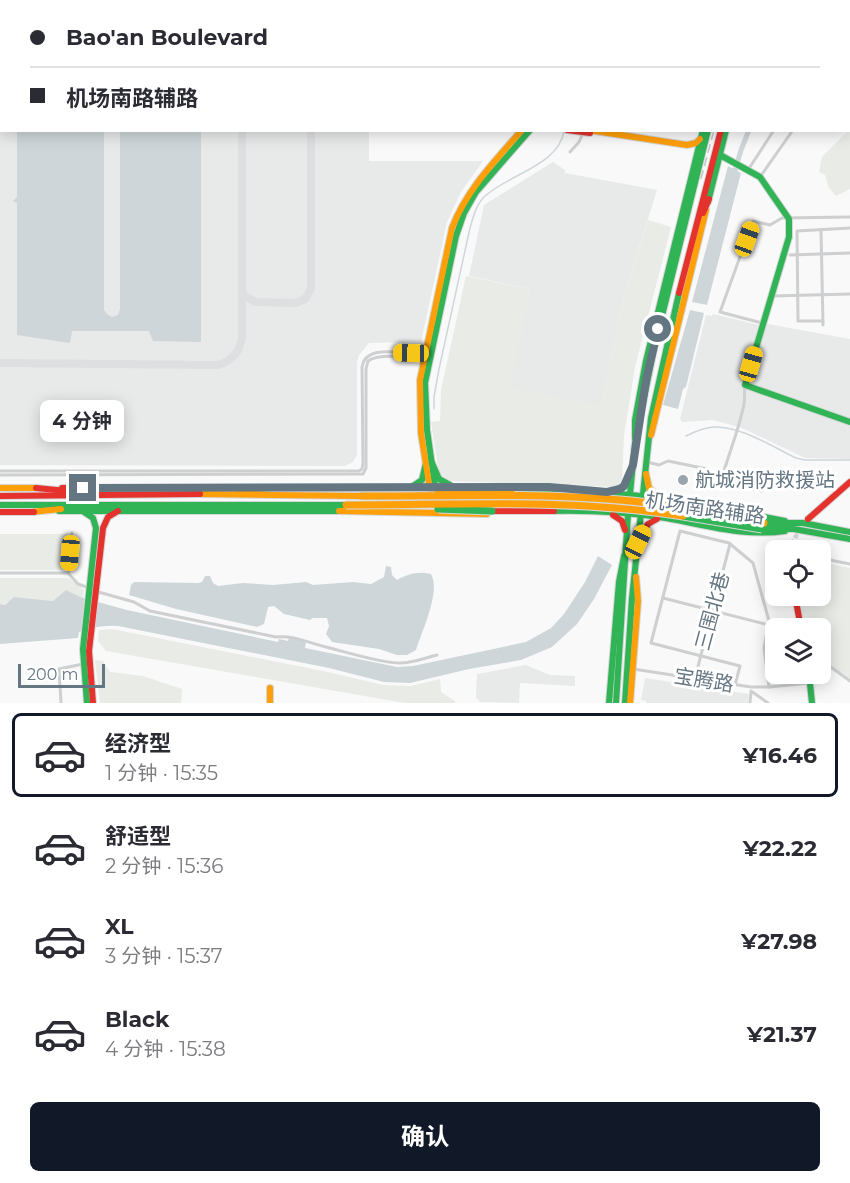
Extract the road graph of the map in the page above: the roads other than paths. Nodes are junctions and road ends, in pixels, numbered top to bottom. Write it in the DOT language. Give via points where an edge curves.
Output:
graph roads {
  1 [pos="525,132"];
  2 [pos="582,132"];
  3 [pos="708,132"];
  4 [pos="721,132"];
  5 [pos="726,132"];
  6 [pos="773,132"];
  7 [pos="792,132"];
  8 [pos="702,134"];
  9 [pos="687,145"];
  10 [pos="570,152"];
  11 [pos="697,157"];
  12 [pos="723,157"];
  13 [pos="745,169"];
  14 [pos="760,177"];
  15 [pos="709,198"];
  16 [pos="850,218"];
  17 [pos="789,219"];
  18 [pos="850,228"];
  19 [pos="696,231"];
  20 [pos="821,231"];
  21 [pos="850,253"];
  22 [pos="797,254"];
  23 [pos="821,254"];
  24 [pos="790,255"];
  25 [pos="667,273"];
  26 [pos="668,291"];
  27 [pos="850,294"];
  28 [pos="822,295"];
  29 [pos="771,296"];
  30 [pos="798,296"];
  31 [pos="762,323"];
  32 [pos="427,343"];
  33 [pos="423,362"];
  34 [pos="745,385"];
  35 [pos="850,422"];
  36 [pos="635,443"];
  37 [pos="648,443"];
  38 [pos="429,463"];
  39 [pos="645,464"];
  40 [pos="633,465"];
  41 [pos="0,473"];
  42 [pos="721,481"];
  43 [pos="850,482"];
  44 [pos="383,487"];
  45 [pos="433,487"];
  46 [pos="461,487"];
  47 [pos="36,488"];
  48 [pos="268,488"];
  49 [pos="401,488"];
  50 [pos="566,489"];
  51 [pos="596,491"];
  52 [pos="762,491"];
  53 [pos="607,492"];
  54 [pos="1,493"];
  55 [pos="209,494"];
  56 [pos="630,494"];
  57 [pos="99,495"];
  58 [pos="361,496"];
  59 [pos="642,496"];
  60 [pos="669,499"];
  61 [pos="678,500"];
  62 [pos="2,505"];
  63 [pos="100,505"];
  64 [pos="360,505"];
  65 [pos="127,510"];
  66 [pos="75,511"];
  67 [pos="554,511"];
  68 [pos="0,512"];
  69 [pos="31,512"];
  70 [pos="398,512"];
  71 [pos="599,512"];
  72 [pos="436,513"];
  73 [pos="628,514"];
  74 [pos="640,515"];
  75 [pos="665,518"];
  76 [pos="808,519"];
  77 [pos="674,520"];
  78 [pos="791,525"];
  79 [pos="763,526"];
  80 [pos="99,528"];
  81 [pos="850,532"];
  82 [pos="72,533"];
  83 [pos="626,536"];
  84 [pos="850,539"];
  85 [pos="638,542"];
  86 [pos="730,544"];
  87 [pos="626,548"];
  88 [pos="831,560"];
  89 [pos="850,564"];
  90 [pos="636,569"];
  91 [pos="0,573"];
  92 [pos="68,573"];
  93 [pos="92,593"];
  94 [pos="663,598"];
  95 [pos="712,611"];
  96 [pos="769,618"];
  97 [pos="765,624"];
  98 [pos="86,640"];
  99 [pos="437,655"];
  100 [pos="700,656"];
  101 [pos="82,664"];
  102 [pos="831,667"];
  103 [pos="633,669"];
  104 [pos="694,678"];
  105 [pos="850,681"];
  106 [pos="769,684"];
  107 [pos="800,684"];
  108 [pos="811,684"];
  109 [pos="735,685"];
  110 [pos="769,687"];
  111 [pos="270,688"];
  112 [pos="751,689"];
  113 [pos="61,703"];
  114 [pos="87,703"];
  115 [pos="93,703"];
  116 [pos="270,703"];
  117 [pos="609,703"];
  118 [pos="616,703"];
  119 [pos="625,703"];
  120 [pos="630,703"];
  121 [pos="750,703"];
  122 [pos="768,703"];
  123 [pos="812,703"];
  1 -- 32 [label="main road" via="474,184 459,208"];
  1 -- 38 [label="main road" via="476,192 458,227 426,373"];
  2 -- 9 [label="main road"];
  2 -- 10 [label="street"];
  3 -- 26 [label="main road"];
  4 -- 19 [label="main road"];
  5 -- 12 [label="main road"];
  6 -- 13 [label="street"];
  7 -- 14 [label="street"];
  8 -- 9 [label="main road" via="696,143"];
  8 -- 11 [label="main road"];
  9 -- 11 [label="main road"];
  11 -- 25 [label="main road"];
  12 -- 13 [label="main road"];
  12 -- 15 [label="main road"];
  13 -- 14 [label="main road"];
  14 -- 17 [label="main road"];
  15 -- 19 [label="main road"];
  15 -- 37 [label="main road"];
  16 -- 17 [label="street"];
  17 -- 29 [label="main road" via="789,237"];
  17 -- 31 [label="street" via="782,218 770,225 753,221 720,312"];
  18 -- 20 [label="street"];
  19 -- 37 [label="main road" via="656,389"];
  20 -- 22 [label="street" via="797,231"];
  20 -- 23 [label="street"];
  21 -- 23 [label="street"];
  22 -- 23 [label="street"];
  22 -- 24 [label="street"];
  22 -- 30 [label="street"];
  23 -- 28 [label="street"];
  25 -- 26 [label="main road"];
  25 -- 36 [label="main road" via="638,402"];
  26 -- 36 [label="main road"];
  27 -- 28 [label="street"];
  28 -- 30 [label="street"];
  28 -- 30 [label="street" via="823,323 798,321"];
  29 -- 30 [label="street"];
  29 -- 31 [label="main road"];
  31 -- 34 [label="main road"];
  32 -- 33 [label="main road"];
  32 -- 41 [label="street" via="418,352 373,353 363,361 363,463 359,471"];
  33 -- 38 [label="main road" via="420,410"];
  33 -- 41 [label="street" via="409,357 376,357 368,361 363,474"];
  34 -- 35 [label="main road"];
  34 -- 42 [label="street" via="739,424"];
  36 -- 40 [label="main road"];
  37 -- 39 [label="main road"];
  38 -- 45 [label="main road"];
  38 -- 46 [label="main road" via="441,481"];
  38 -- 49 [label="main road" via="420,482"];
  39 -- 42 [label="street" via="668,461 707,469"];
  39 -- 59 [label="main road"];
  39 -- 60 [label="main road" via="651,490"];
  40 -- 53 [label="main road" via="624,486"];
  40 -- 56 [label="main road"];
  42 -- 52 [label="street"];
  43 -- 76 [label="main road"];
  44 -- 48 [label="main road, 机场南路辅路"];
  44 -- 49 [label="main road, 机场南路辅路"];
  44 -- 70 [label="main road" via="406,496 406,507"];
  45 -- 46 [label="main road, 机场南路辅路"];
  45 -- 49 [label="main road, 机场南路辅路"];
  45 -- 72 [label="main road"];
  46 -- 50 [label="main road, 机场南路辅路"];
  47 -- 48 [label="main road, 机场南路辅路"];
  47 -- 54 [label="main road, 机场南路辅路"];
  47 -- 57 [label="main road"];
  48 -- 55 [label="main road"];
  50 -- 51 [label="main road, 机场南路辅路"];
  50 -- 58 [label="main road, bridge"];
  51 -- 53 [label="main road, 机场南路辅路"];
  51 -- 71 [label="main road" via="605,502"];
  53 -- 56 [label="main road, 机场南路辅路"];
  54 -- 57 [label="main road"];
  55 -- 57 [label="main road"];
  55 -- 58 [label="main road"];
  56 -- 59 [label="main road, 机场南路辅路"];
  56 -- 73 [label="main road"];
  58 -- 79 [label="main road, bridge" via="597,499 654,504"];
  59 -- 60 [label="main road, 机场南路辅路"];
  59 -- 74 [label="main road"];
  60 -- 61 [label="main road, 机场南路辅路"];
  61 -- 77 [label="main road" via="666,508"];
  61 -- 78 [label="main road, 机场南路辅路"];
  62 -- 63 [label="main road"];
  63 -- 64 [label="main road, bridge"];
  63 -- 69 [label="main road"];
  64 -- 67 [label="main road, bridge"];
  64 -- 79 [label="main road, bridge" via="581,506"];
  65 -- 66 [label="main road, 机场南路辅路"];
  65 -- 70 [label="main road, 机场南路辅路"];
  65 -- 80 [label="main road" via="110,515"];
  66 -- 69 [label="main road, 机场南路辅路"];
  66 -- 80 [label="main road" via="92,516"];
  67 -- 71 [label="main road, 机场南路辅路"];
  67 -- 72 [label="main road, 机场南路辅路"];
  68 -- 69 [label="main road, 机场南路辅路"];
  70 -- 72 [label="main road, 机场南路辅路"];
  71 -- 73 [label="main road, 机场南路辅路"];
  71 -- 83 [label="main road" via="620,519"];
  73 -- 74 [label="main road, 机场南路辅路"];
  73 -- 83 [label="main road"];
  74 -- 75 [label="main road, 机场南路辅路"];
  74 -- 85 [label="main road"];
  75 -- 77 [label="main road, 机场南路辅路"];
  75 -- 85 [label="main road" via="649,523"];
  77 -- 78 [label="main road, 机场南路辅路" via="748,534 772,534"];
  78 -- 79 [label="main road"];
  78 -- 81 [label="main road"];
  78 -- 84 [label="main road"];
  80 -- 93 [label="main road"];
  82 -- 92 [label="street"];
  83 -- 87 [label="main road"];
  85 -- 90 [label="main road"];
  86 -- 94 [label="street" via="680,531"];
  86 -- 95 [label="street, 三围北巷"];
  86 -- 96 [label="street" via="753,563"];
  87 -- 117 [label="main road" via="619,582"];
  87 -- 118 [label="main road"];
  88 -- 89 [label="street"];
  90 -- 103 [label="main road"];
  90 -- 119 [label="main road"];
  91 -- 92 [label="street"];
  92 -- 93 [label="street"];
  93 -- 98 [label="main road"];
  93 -- 99 [label="street" via="135,602 150,611 311,641 387,662"];
  94 -- 95 [label="street"];
  94 -- 100 [label="street" via="651,643"];
  95 -- 97 [label="street"];
  95 -- 100 [label="street, 三围北巷"];
  98 -- 101 [label="main road"];
  98 -- 115 [label="main road"];
  100 -- 104 [label="street, 三围北巷"];
  100 -- 109 [label="street" via="740,666"];
  101 -- 113 [label="street" via="58,669"];
  101 -- 114 [label="main road"];
  102 -- 105 [label="street"];
  103 -- 104 [label="street, 宝腾路"];
  103 -- 120 [label="main road"];
  104 -- 109 [label="street, 宝腾路"];
  106 -- 110 [label="street"];
  107 -- 110 [label="street, 宝腾路"];
  108 -- 123 [label="main road"];
  109 -- 112 [label="street, 宝腾路"];
  110 -- 112 [label="street, 宝腾路"];
  111 -- 116 [label="main road"];
  112 -- 121 [label="street"];
  112 -- 122 [label="street"];
}
